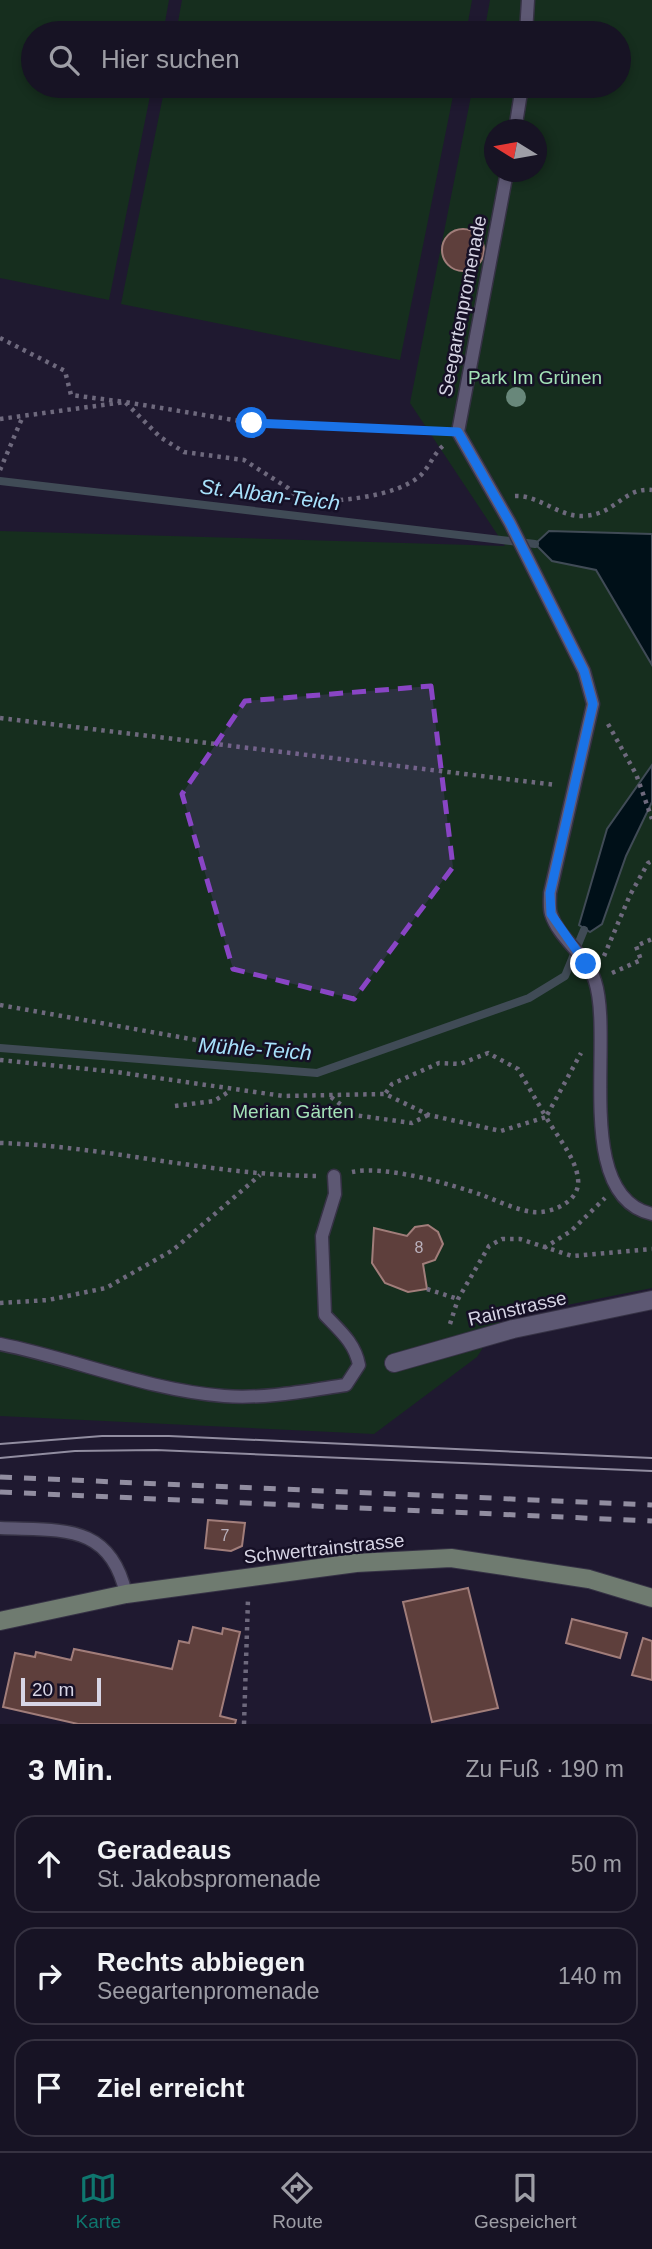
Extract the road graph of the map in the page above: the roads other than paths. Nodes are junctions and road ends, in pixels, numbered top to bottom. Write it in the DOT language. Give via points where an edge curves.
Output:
graph roads {
  1 [pos="528,0"];
  2 [pos="527,21"];
  3 [pos="520,98"];
  4 [pos="517,119"];
  5 [pos="505,182"];
  6 [pos="334,1176"];
  7 [pos="652,1214"];
  8 [pos="652,1300"];
  9 [pos="0,1344"];
  10 [pos="394,1363"];
  11 [pos="0,1528"];
  12 [pos="126,1594"];
  13 [pos="652,1598"];
  14 [pos="0,1621"];
  1 -- 2 [label="lane"];
  3 -- 4 [label="lane"];
  5 -- 7 [label="lane, Seegartenpromenade" via="458,432 510,523 584,671 593,704 550,893 551,914 596,981 604,1152 615,1188 641,1211"];
  6 -- 9 [label="lane" via="335,1194 322,1236 325,1315 357,1355 359,1365 346,1385 267,1396 193,1392"];
  8 -- 10 [label="street, Rainstrasse" via="513,1329"];
  11 -- 12 [label="lane" via="70,1531 87,1537 104,1546 121,1572"];
  12 -- 13 [label="main road, Schwertrainstrasse" via="356,1563 451,1558 589,1579"];
  12 -- 14 [label="main road, Schwertrainstrasse"];
}
